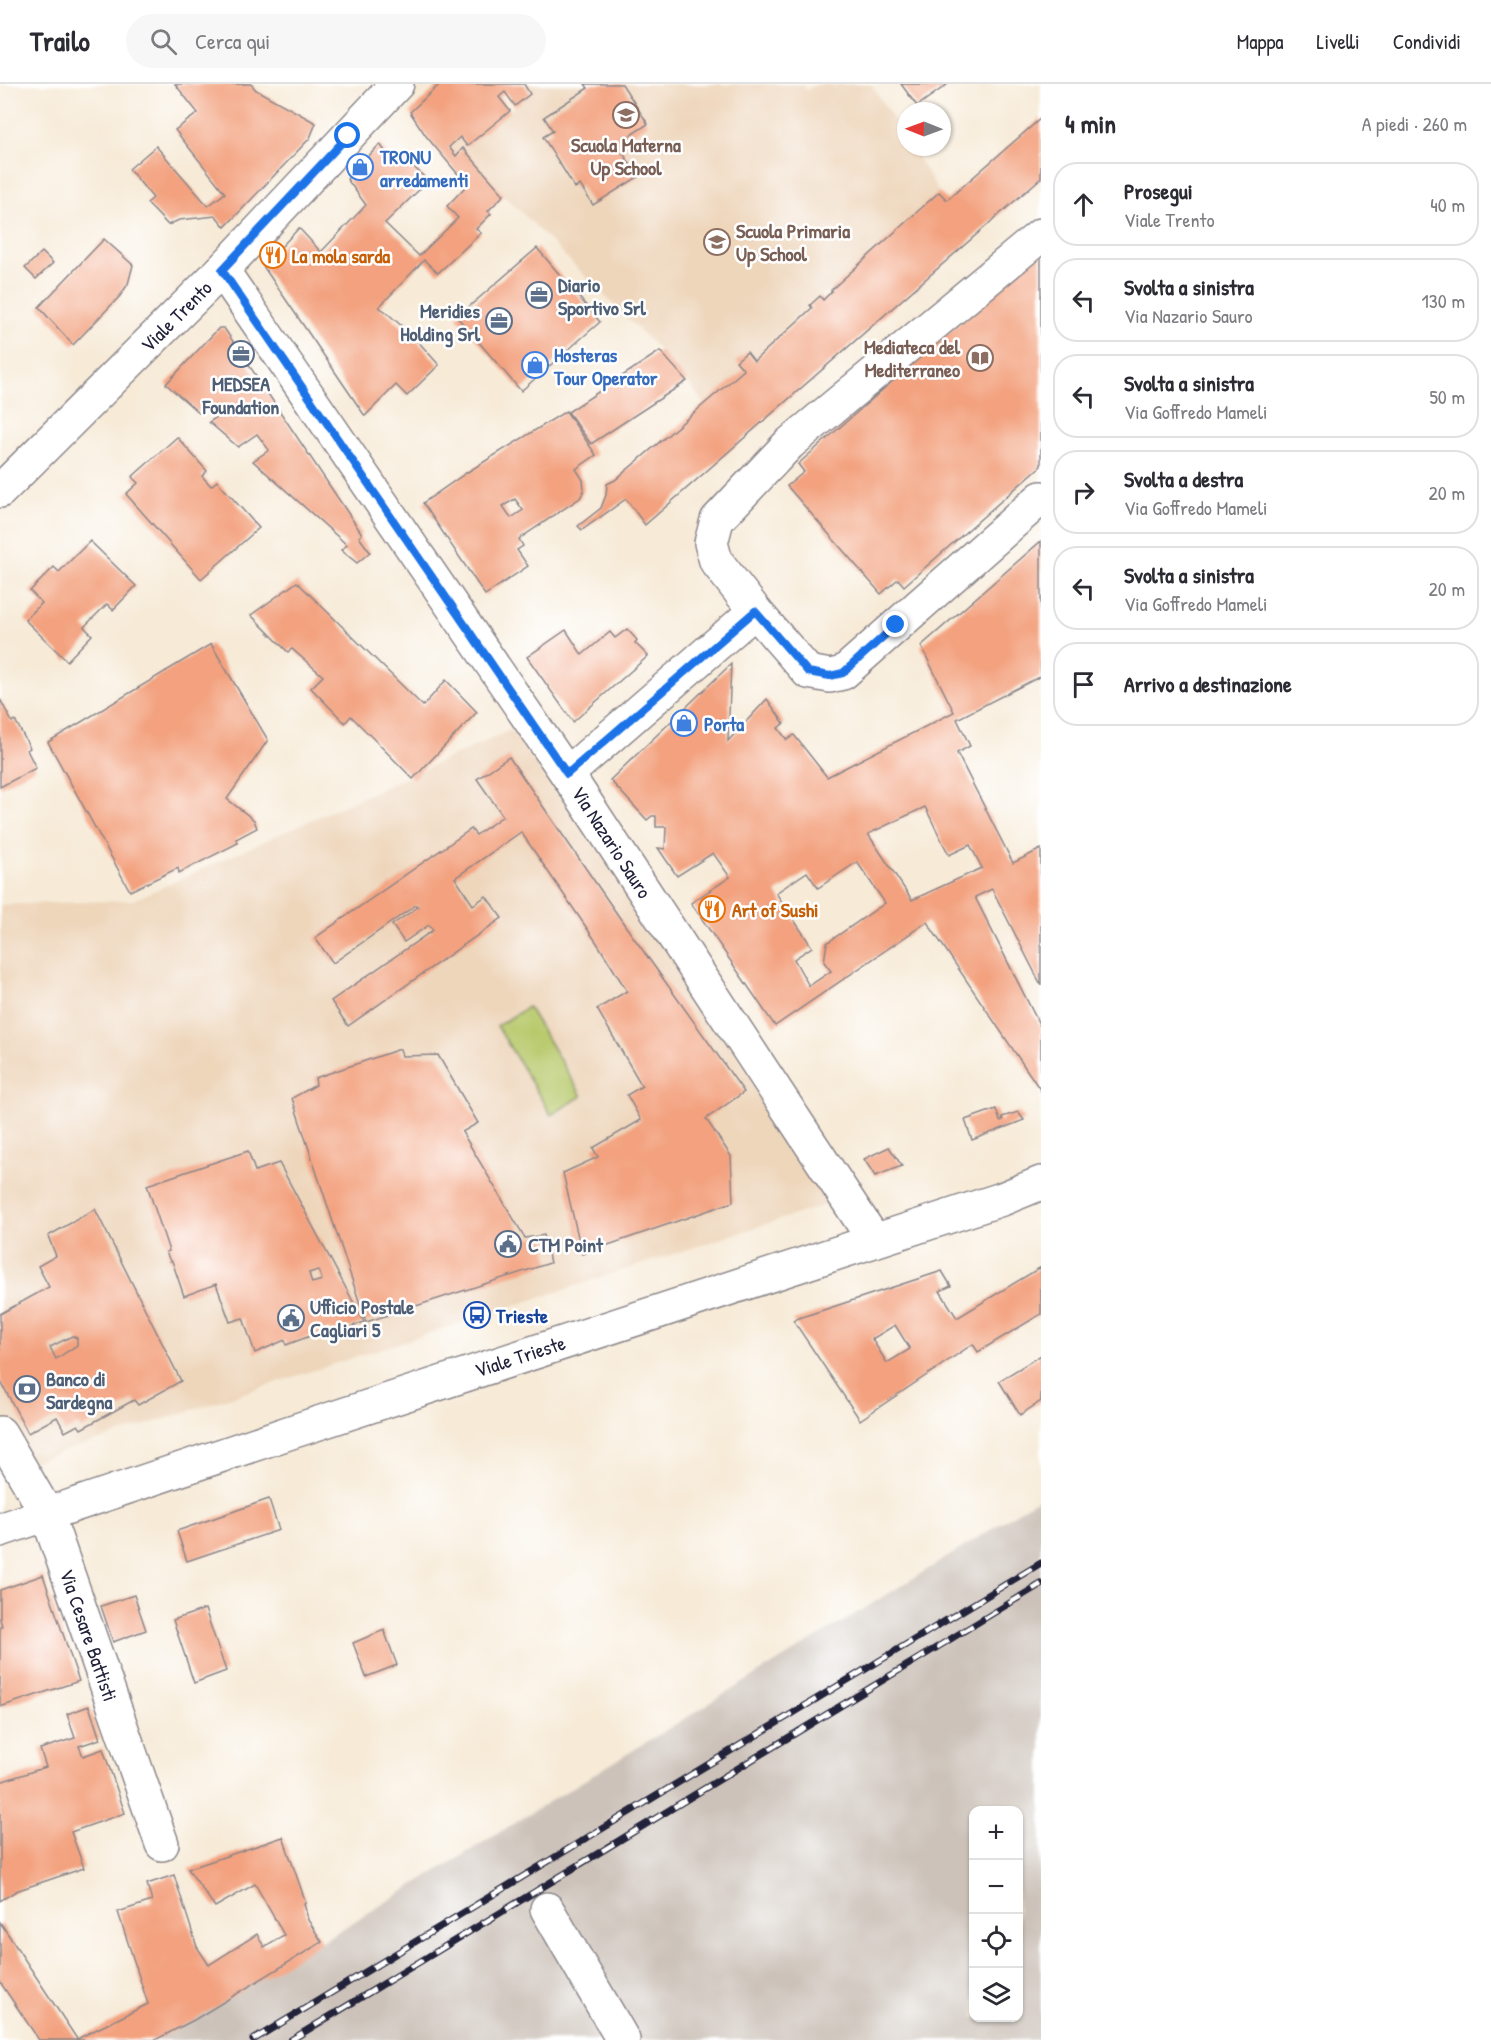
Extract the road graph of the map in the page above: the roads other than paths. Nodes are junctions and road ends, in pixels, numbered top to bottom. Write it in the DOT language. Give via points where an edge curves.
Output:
graph roads {
  1 [pos="383,91"];
  2 [pos="1041,235"];
  3 [pos="222,270"];
  4 [pos="0,491"];
  5 [pos="1041,498"];
  6 [pos="755,611"];
  7 [pos="567,774"];
  8 [pos="1041,1183"];
  9 [pos="874,1240"];
  10 [pos="0,1433"];
  11 [pos="47,1514"];
  12 [pos="0,1530"];
  13 [pos="162,1844"];
  14 [pos="547,1909"];
  15 [pos="623,2040"];
  1 -- 3 [label="street, Viale Trento"];
  2 -- 6 [label="street" via="789,444 717,520 711,543 716,561"];
  3 -- 4 [label="street, Viale Trento"];
  3 -- 7 [label="street, Via Nazario Sauro"];
  5 -- 6 [label="street" via="843,673 830,676 808,672"];
  6 -- 7 [label="street"];
  7 -- 9 [label="street, Via Nazario Sauro"];
  8 -- 9 [label="street, Viale Trieste"];
  9 -- 11 [label="street, Viale Trieste"];
  10 -- 11 [label="street, Via Cesare Battisti"];
  11 -- 12 [label="street, Viale Trieste"];
  11 -- 13 [label="street, Via Cesare Battisti"];
  14 -- 15 [label="street"];
}
